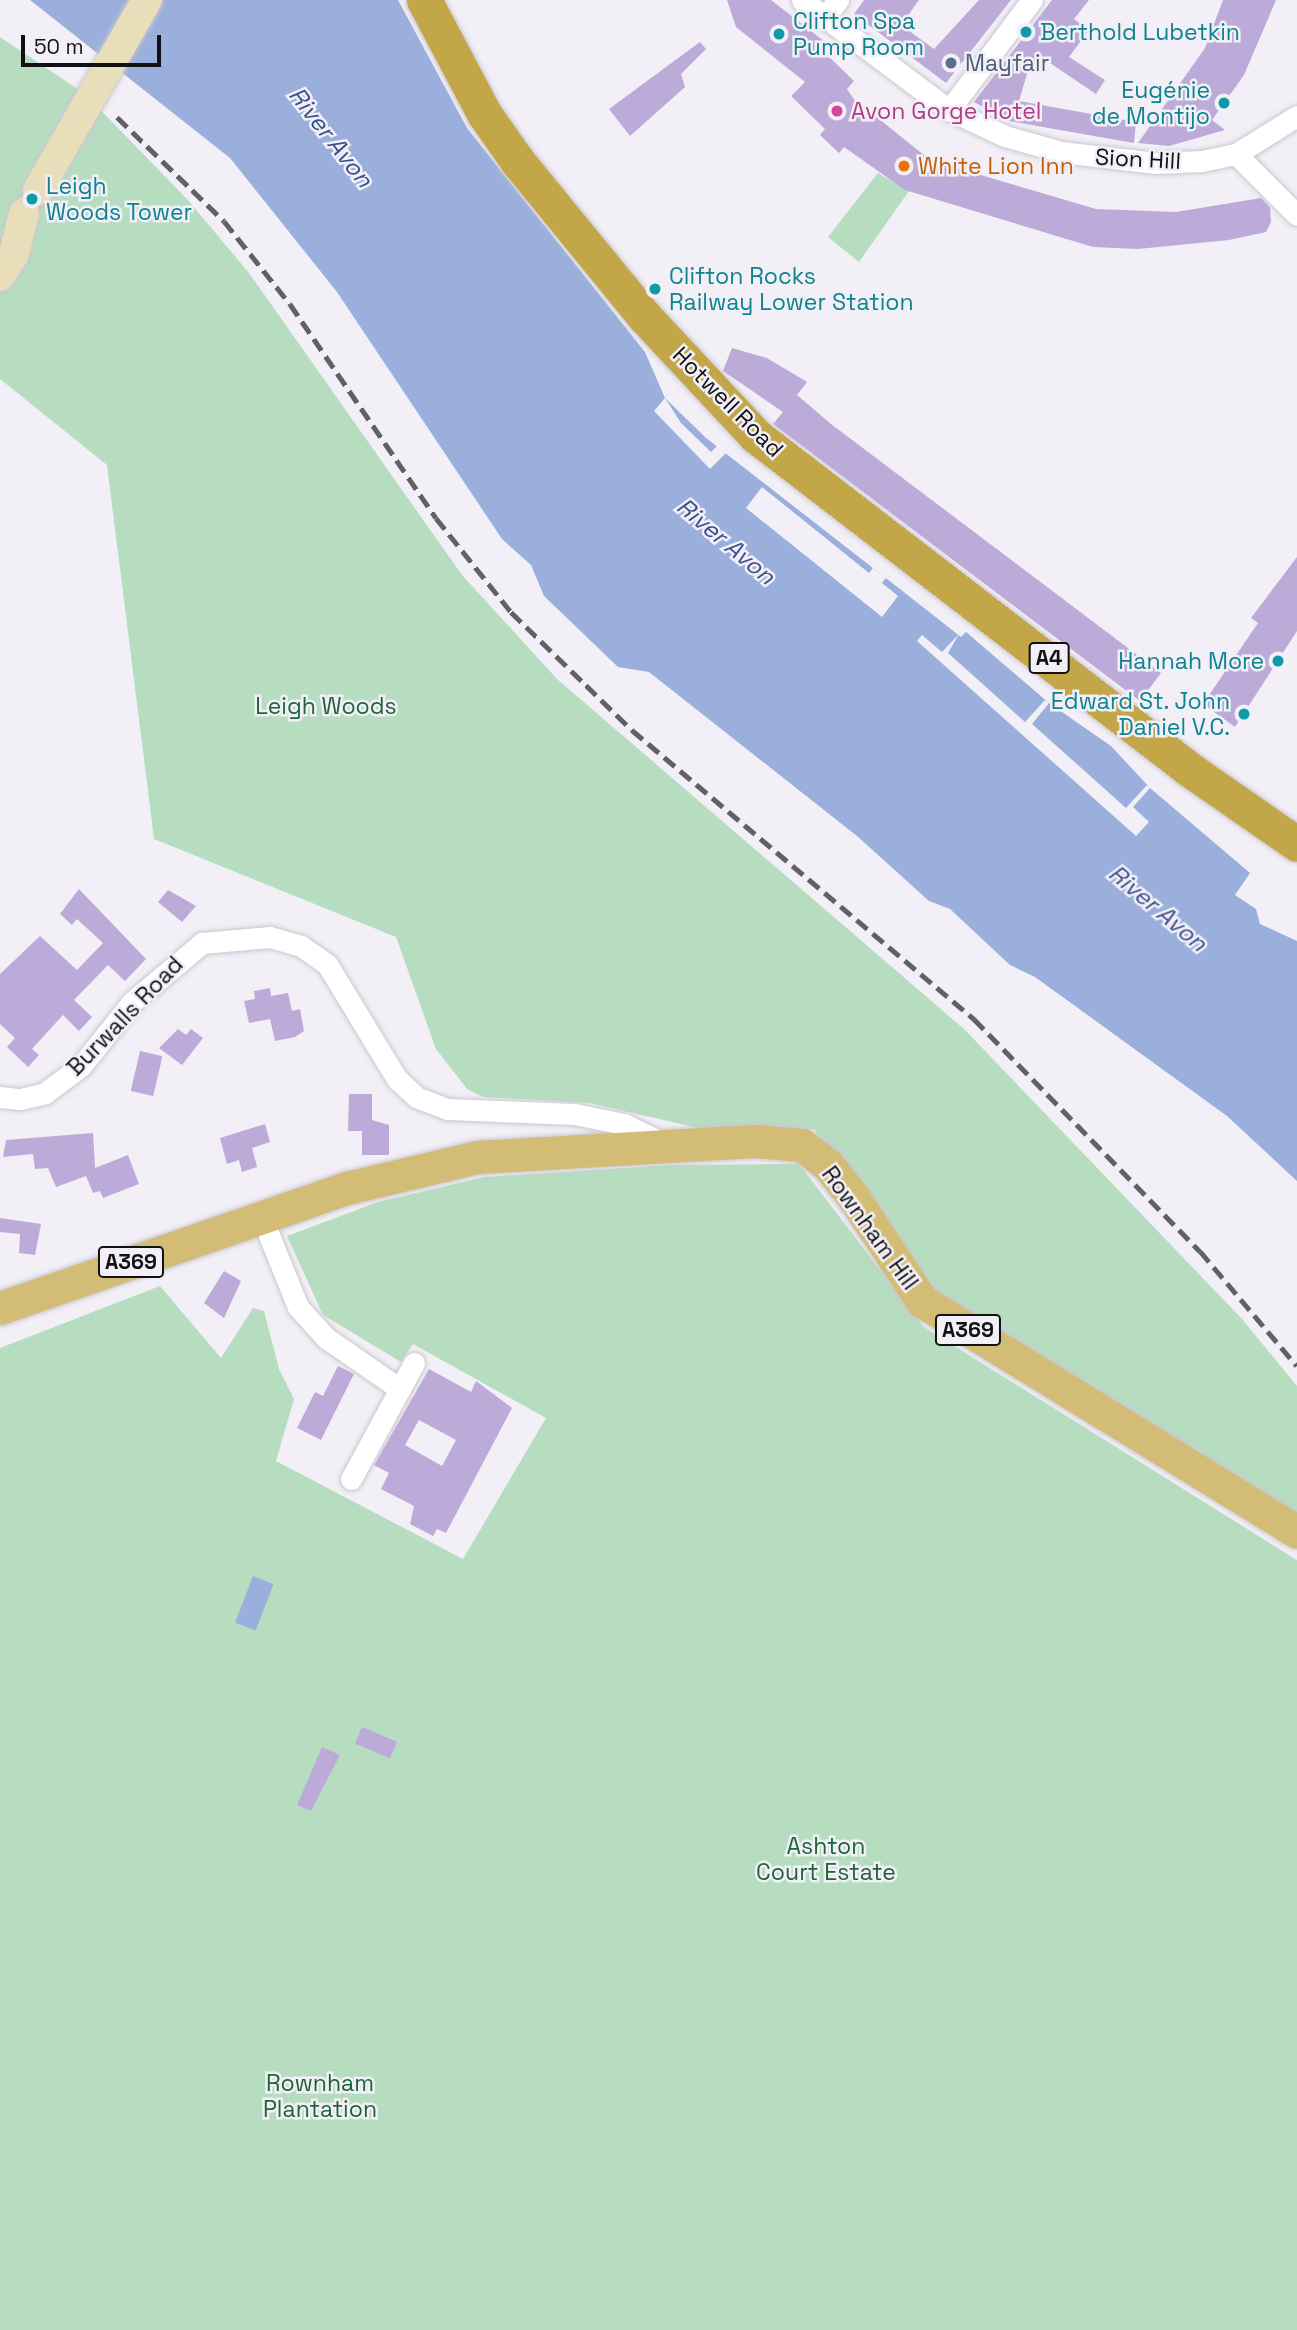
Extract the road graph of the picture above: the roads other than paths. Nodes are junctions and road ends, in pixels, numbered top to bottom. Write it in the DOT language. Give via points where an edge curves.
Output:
graph roads {
  1 [pos="147,0"];
  2 [pos="424,0"];
  3 [pos="802,0"];
  4 [pos="838,0"];
  5 [pos="1032,0"];
  6 [pos="824,19"];
  7 [pos="949,110"];
  8 [pos="1297,117"];
  9 [pos="1237,154"];
  10 [pos="30,204"];
  11 [pos="1297,215"];
  12 [pos="0,234"];
  13 [pos="0,253"];
  14 [pos="0,276"];
  15 [pos="1189,769"];
  16 [pos="1297,844"];
  17 [pos="1297,871"];
  18 [pos="0,1097"];
  19 [pos="668,1145"];
  20 [pos="262,1218"];
  21 [pos="0,1308"];
  22 [pos="414,1363"];
  23 [pos="400,1389"];
  24 [pos="351,1479"];
  25 [pos="1297,1532"];
  1 -- 10 [label="main road, bridge"];
  2 -- 15 [label="highway, Hotwell Road / A4" via="485,115 518,162 645,317 738,418 775,453"];
  3 -- 6 [label="street, Sion Hill"];
  4 -- 6 [label="street"];
  5 -- 7 [label="street"];
  6 -- 7 [label="street, Sion Hill"];
  7 -- 9 [label="street, Sion Hill" via="1005,136 1091,158 1156,163"];
  8 -- 9 [label="street, Sion Hill"];
  9 -- 11 [label="street"];
  10 -- 12 [label="main road"];
  10 -- 13 [label="main road"];
  10 -- 14 [label="main road" via="14,254"];
  15 -- 16 [label="highway, Hotwell Road / A4"];
  15 -- 17 [label="highway, Hotwell Road / A4"];
  18 -- 19 [label="street, Burwalls Road" via="27,1098 63,1080 132,1002 202,943 270,937 301,946 327,964 397,1079 416,1097 448,1110 574,1114 624,1124"];
  19 -- 20 [label="main road, Rownham Hill / A369" via="477,1157 347,1188"];
  19 -- 25 [label="main road, Rownham Hill / A369" via="802,1145 841,1181 922,1301"];
  20 -- 21 [label="main road, Rownham Hill / A369"];
  20 -- 23 [label="street" via="298,1307 326,1338"];
  22 -- 23 [label="street"];
  23 -- 24 [label="street"];
}
